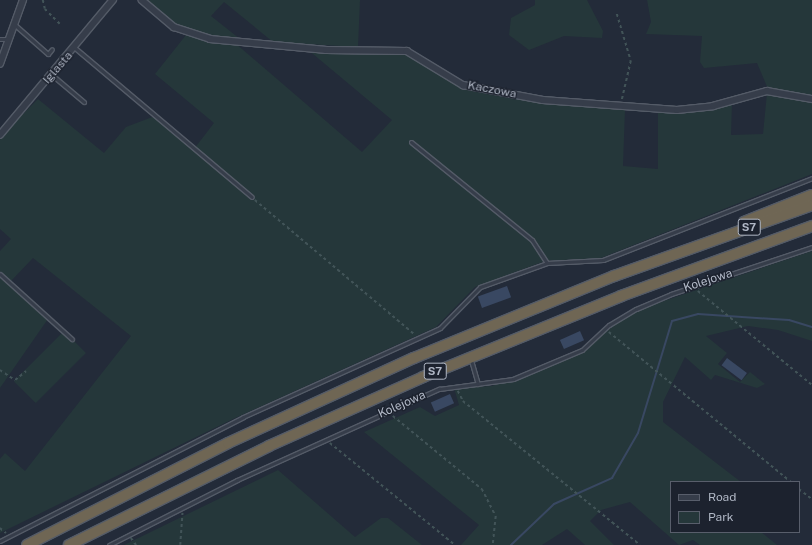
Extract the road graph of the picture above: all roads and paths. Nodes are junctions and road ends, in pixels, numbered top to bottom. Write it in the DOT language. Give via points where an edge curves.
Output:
graph roads {
  1 [pos="23,0"];
  2 [pos="43,0"];
  3 [pos="113,0"];
  4 [pos="142,0"];
  5 [pos="617,14"];
  6 [pos="15,24"];
  7 [pos="60,24"];
  8 [pos="0,39"];
  9 [pos="10,40"];
  10 [pos="75,48"];
  11 [pos="52,49"];
  12 [pos="0,64"];
  13 [pos="52,75"];
  14 [pos="812,99"];
  15 [pos="84,102"];
  16 [pos="619,107"];
  17 [pos="0,135"];
  18 [pos="411,142"];
  19 [pos="812,178"];
  20 [pos="812,196"];
  21 [pos="252,197"];
  22 [pos="812,205"];
  23 [pos="812,226"];
  24 [pos="812,247"];
  25 [pos="686,250"];
  26 [pos="547,263"];
  27 [pos="0,274"];
  28 [pos="692,287"];
  29 [pos="606,328"];
  30 [pos="419,338"];
  31 [pos="72,339"];
  32 [pos="469,357"];
  33 [pos="0,370"];
  34 [pos="26,371"];
  35 [pos="478,384"];
  36 [pos="456,385"];
  37 [pos="812,385"];
  38 [pos="389,411"];
  39 [pos="326,439"];
  40 [pos="790,481"];
  41 [pos="800,489"];
  42 [pos="812,499"];
  43 [pos="181,508"];
  44 [pos="129,534"];
  45 [pos="0,541"];
  46 [pos="27,545"];
  47 [pos="69,545"];
  48 [pos="108,545"];
  49 [pos="136,545"];
  50 [pos="180,545"];
  51 [pos="455,545"];
  52 [pos="493,545"];
  53 [pos="640,545"];
  1 -- 6 [label="street"];
  2 -- 7 [label="path" via="46,9"];
  3 -- 10 [label="street, Iglasta"];
  4 -- 16 [label="street, Kaczowa" via="174,27 210,39 326,50 407,51 463,84 543,100"];
  5 -- 16 [label="path" via="631,61 627,89"];
  6 -- 9 [label="street"];
  6 -- 11 [label="lane" via="48,54"];
  8 -- 9 [label="lane"];
  9 -- 12 [label="street"];
  10 -- 13 [label="street, Iglasta"];
  10 -- 21 [label="lane"];
  13 -- 15 [label="lane"];
  13 -- 17 [label="street, Iglasta"];
  14 -- 16 [label="street, Kaczowa" via="767,91 697,108"];
  18 -- 26 [label="lane" via="532,240"];
  19 -- 26 [label="lane" via="603,260"];
  20 -- 25 [label="highway" via="739,223"];
  21 -- 30 [label="path"];
  22 -- 25 [label="highway, S7"];
  23 -- 32 [label="highway, S7" via="640,288"];
  24 -- 28 [label="lane, Kolejowa"];
  25 -- 46 [label="highway, S7" via="525,312 362,381 181,466"];
  26 -- 30 [label="lane" via="480,287 450,320"];
  27 -- 31 [label="lane"];
  28 -- 29 [label="lane, Kolejowa" via="636,309"];
  28 -- 37 [label="path"];
  29 -- 35 [label="lane, Kolejowa" via="582,350 513,379"];
  29 -- 40 [label="path"];
  30 -- 45 [label="lane" via="243,417"];
  32 -- 35 [label="lane"];
  32 -- 47 [label="highway, S7" via="269,446"];
  33 -- 34 [label="path" via="14,380"];
  35 -- 36 [label="lane, Kolejowa"];
  36 -- 38 [label="lane, Kolejowa"];
  36 -- 53 [label="path" via="463,401"];
  38 -- 39 [label="lane, Kolejowa"];
  38 -- 52 [label="path" via="408,431 482,489 496,516"];
  39 -- 43 [label="lane, Kolejowa"];
  39 -- 51 [label="path"];
  41 -- 42 [label="path"];
  43 -- 44 [label="lane, Kolejowa"];
  43 -- 50 [label="path"];
  44 -- 48 [label="lane, Kolejowa"];
  44 -- 49 [label="path"];
}
